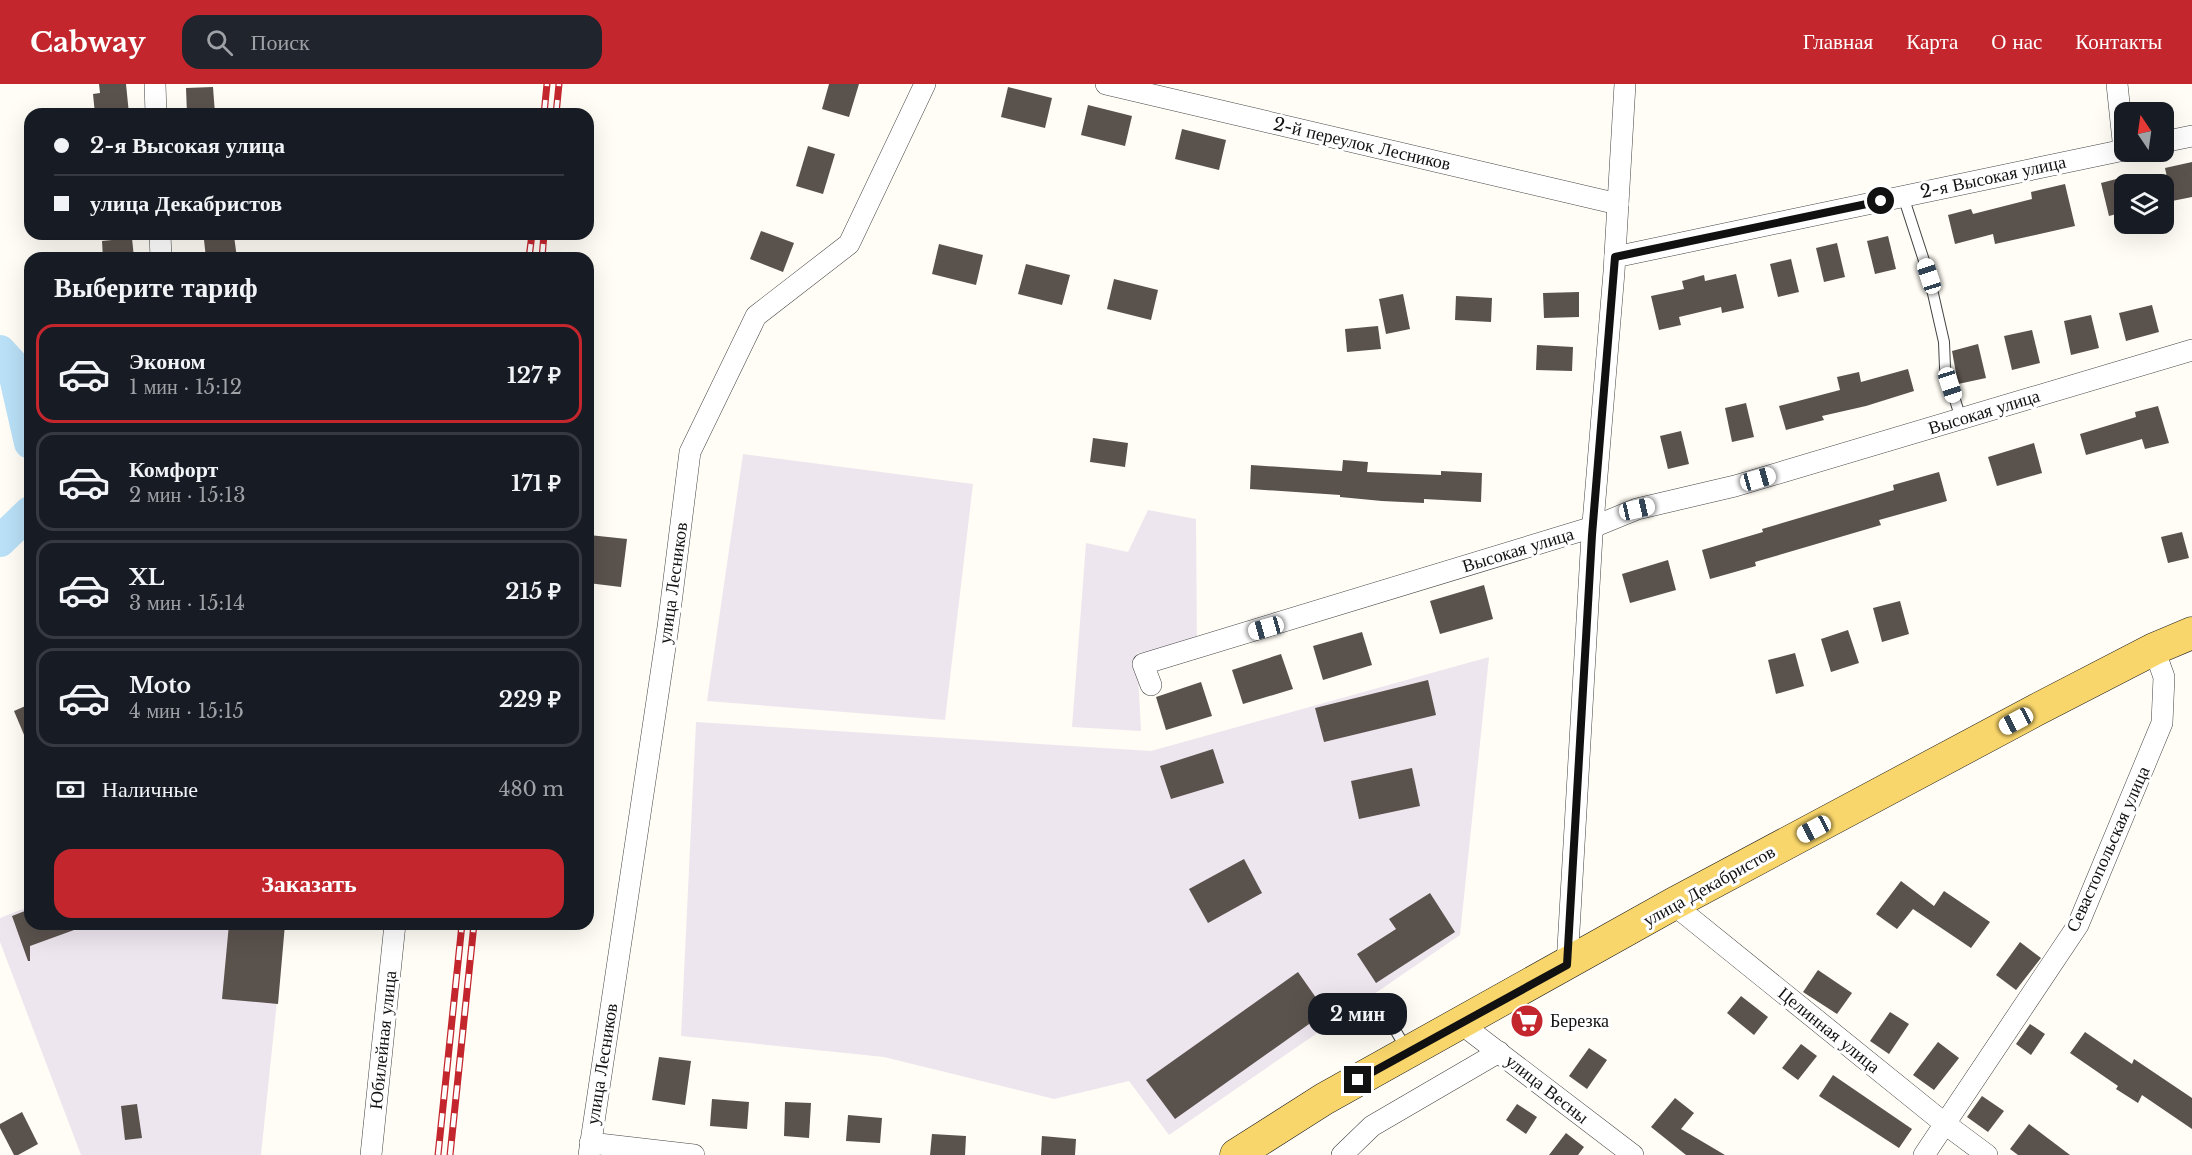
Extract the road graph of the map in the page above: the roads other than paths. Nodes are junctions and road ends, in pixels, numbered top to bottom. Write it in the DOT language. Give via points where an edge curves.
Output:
graph roads {
  1 [pos="156,84"];
  2 [pos="925,84"];
  3 [pos="1106,84"];
  4 [pos="1624,84"];
  5 [pos="2117,84"];
  6 [pos="2119,102"];
  7 [pos="156,108"];
  8 [pos="2192,135"];
  9 [pos="2174,139"];
  10 [pos="2114,152"];
  11 [pos="1903,196"];
  12 [pos="1618,204"];
  13 [pos="1615,257"];
  14 [pos="2192,350"];
  15 [pos="1961,419"];
  16 [pos="1593,527"];
  17 [pos="2192,633"];
  18 [pos="2154,649"];
  19 [pos="1151,685"];
  20 [pos="1673,904"];
  21 [pos="394,930"];
  22 [pos="1567,965"];
  23 [pos="1378,1001"];
  24 [pos="1460,1023"];
  25 [pos="1409,1052"];
  26 [pos="1499,1052"];
  27 [pos="1944,1123"];
  28 [pos="589,1149"];
  29 [pos="371,1155"];
  30 [pos="694,1155"];
  31 [pos="1236,1155"];
  32 [pos="1342,1155"];
  33 [pos="1633,1155"];
  34 [pos="1924,1155"];
  35 [pos="1987,1155"];
  1 -- 7 [label="street"];
  2 -- 28 [label="street, улица Лесников" via="849,244 756,316 690,452 666,639"];
  3 -- 12 [label="street, 2-й переулок Лесников"];
  4 -- 12 [label="street"];
  5 -- 6 [label="street"];
  8 -- 9 [label="street"];
  10 -- 11 [label="street, 2-я Высокая улица"];
  11 -- 13 [label="street, 2-я Высокая улица"];
  11 -- 15 [label="lane" via="1929,276 1944,342 1945,368"];
  12 -- 13 [label="street"];
  13 -- 16 [label="street"];
  14 -- 15 [label="street, Высокая улица"];
  15 -- 16 [label="street, Высокая улица" via="1735,486 1637,509"];
  16 -- 19 [label="street, Высокая улица" via="1143,664"];
  16 -- 22 [label="street"];
  17 -- 18 [label="main road, улица Декабристов"];
  18 -- 20 [label="main road, улица Декабристов"];
  18 -- 27 [label="street, Севастопольская улица" via="2164,677 2162,723 2078,925"];
  20 -- 22 [label="main road, улица Декабристов"];
  20 -- 27 [label="street, Целинная улица"];
  21 -- 29 [label="street, Юбилейная улица"];
  22 -- 24 [label="main road, улица Декабристов"];
  23 -- 25 [label="lane"];
  24 -- 25 [label="main road, улица Декабристов"];
  24 -- 26 [label="street, улица Весны"];
  25 -- 31 [label="main road, улица Декабристов" via="1324,1099"];
  26 -- 32 [label="street" via="1372,1126"];
  26 -- 33 [label="street, улица Весны"];
  27 -- 34 [label="street, Севастопольская улица"];
  27 -- 35 [label="street, Целинная улица"];
  28 -- 30 [label="street"];
}
